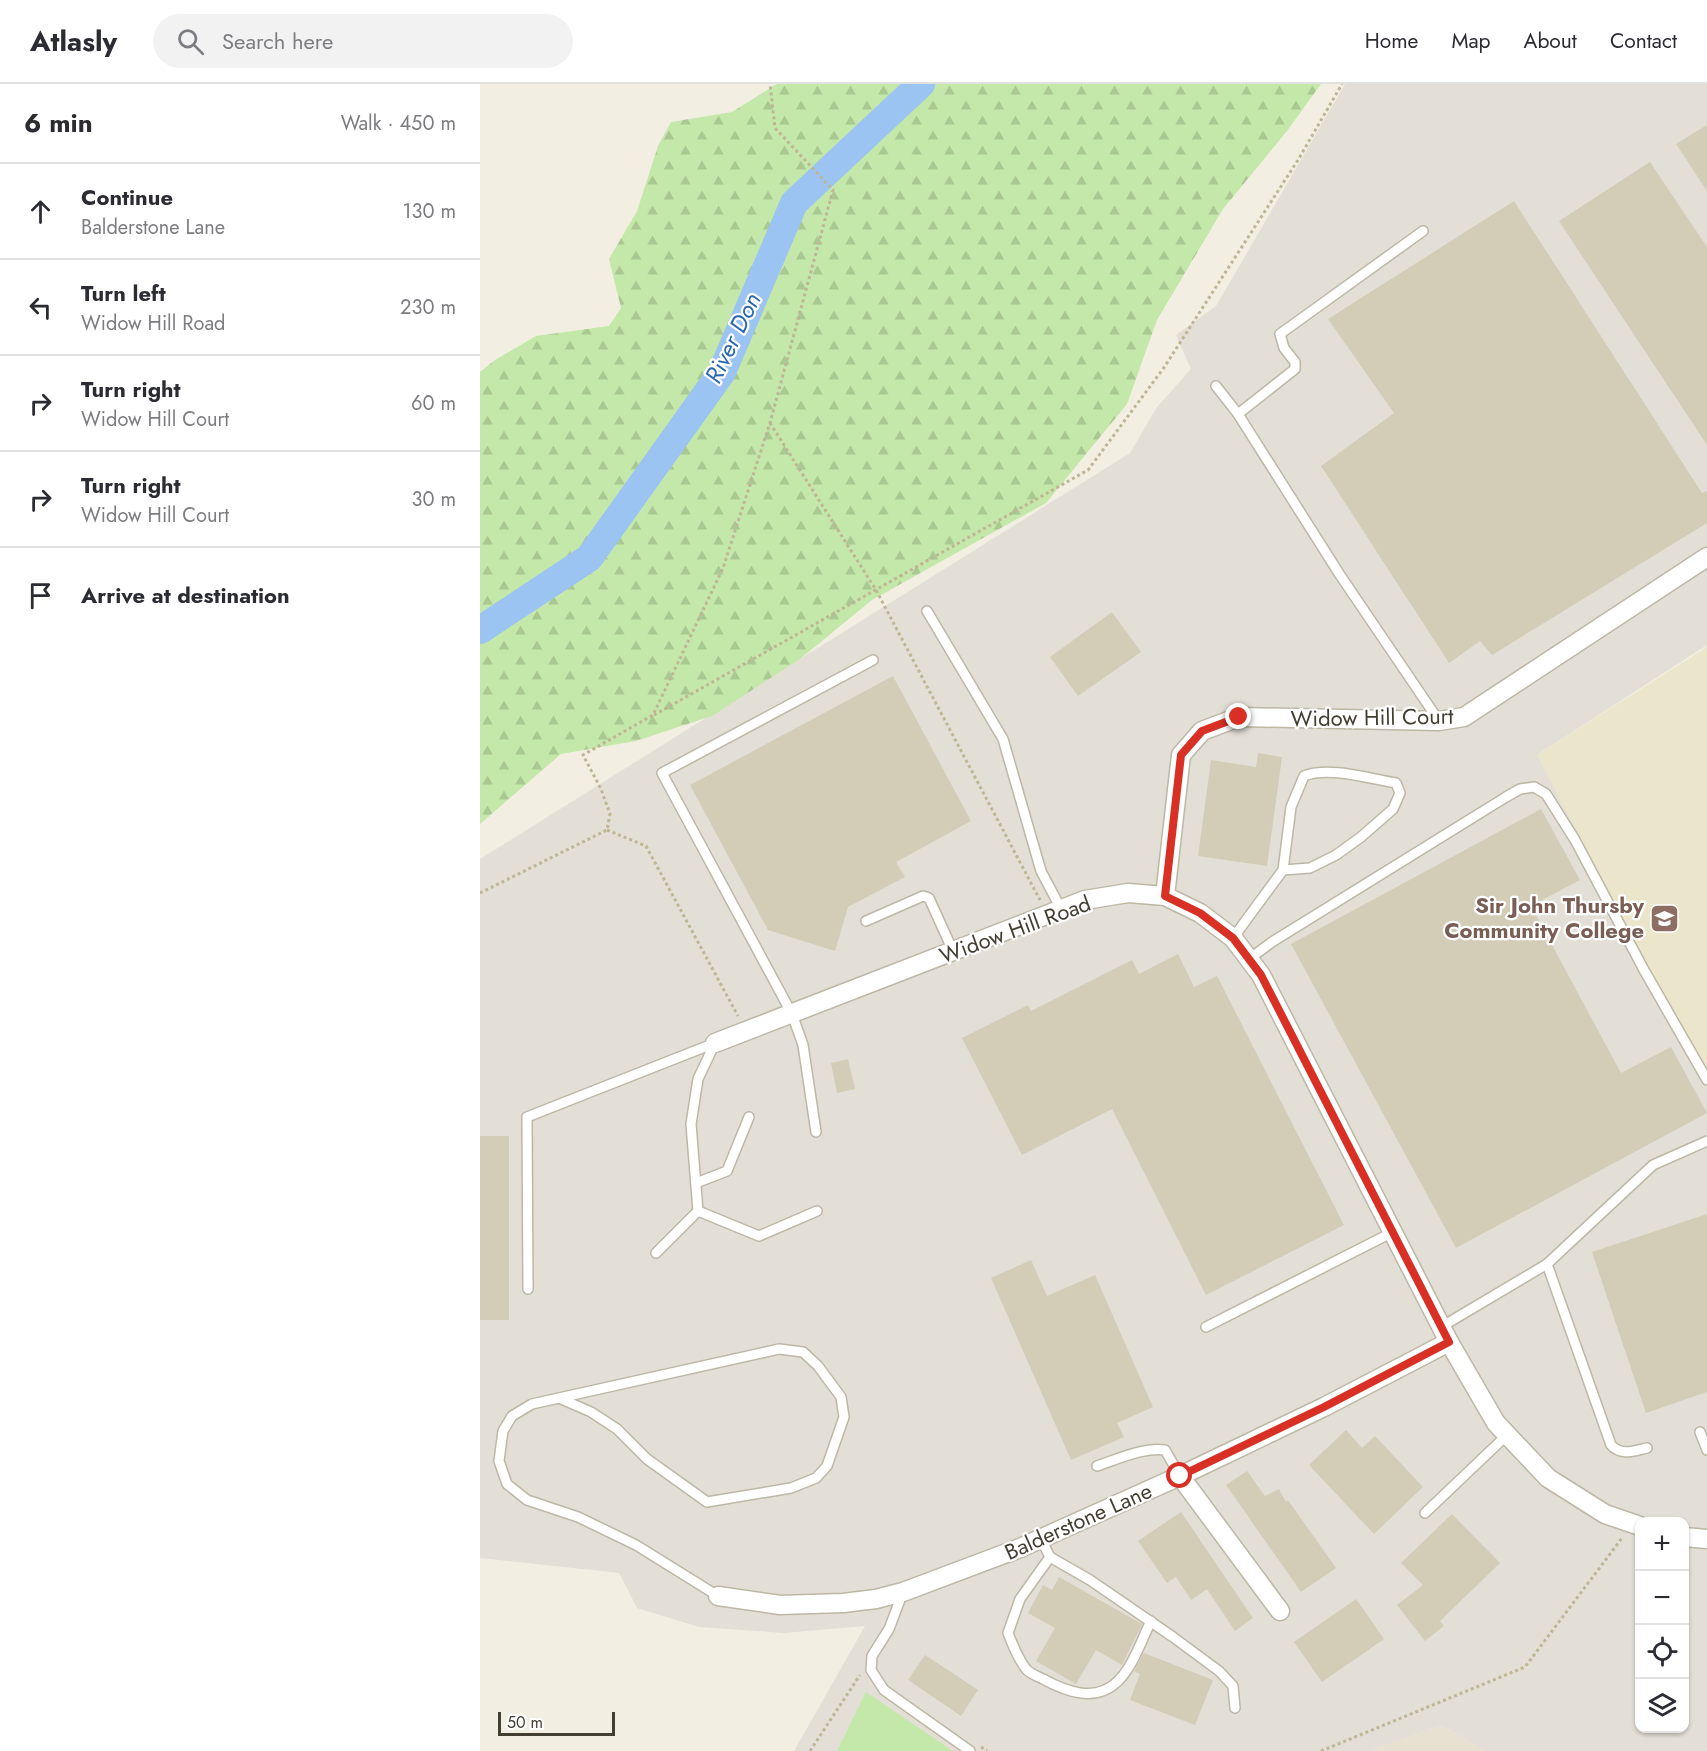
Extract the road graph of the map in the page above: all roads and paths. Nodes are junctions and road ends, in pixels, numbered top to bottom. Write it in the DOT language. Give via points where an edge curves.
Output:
graph roads {
  1 [pos="770,84"];
  2 [pos="1342,84"];
  3 [pos="1423,231"];
  4 [pos="1216,386"];
  5 [pos="1238,414"];
  6 [pos="770,423"];
  7 [pos="1707,557"];
  8 [pos="876,590"];
  9 [pos="927,611"];
  10 [pos="873,660"];
  11 [pos="653,716"];
  12 [pos="1439,721"];
  13 [pos="607,830"];
  14 [pos="1283,870"];
  15 [pos="480,893"];
  16 [pos="1165,896"];
  17 [pos="1054,912"];
  18 [pos="866,921"];
  19 [pos="1233,938"];
  20 [pos="952,951"];
  21 [pos="1249,959"];
  22 [pos="792,1014"];
  23 [pos="746,1031"];
  24 [pos="715,1043"];
  25 [pos="1707,1080"];
  26 [pos="749,1117"];
  27 [pos="816,1132"];
  28 [pos="1707,1141"];
  29 [pos="696,1183"];
  30 [pos="698,1210"];
  31 [pos="817,1211"];
  32 [pos="1393,1232"];
  33 [pos="656,1252"];
  34 [pos="1547,1264"];
  35 [pos="528,1289"];
  36 [pos="1206,1327"];
  37 [pos="1445,1334"];
  38 [pos="559,1398"];
  39 [pos="1700,1432"];
  40 [pos="1507,1435"];
  41 [pos="1647,1448"];
  42 [pos="1707,1450"];
  43 [pos="1097,1466"];
  44 [pos="1180,1476"];
  45 [pos="1425,1513"];
  46 [pos="1635,1524"];
  47 [pos="1635,1525"];
  48 [pos="1689,1537"];
  49 [pos="1041,1539"];
  50 [pos="1707,1539"];
  51 [pos="1050,1557"];
  52 [pos="903,1592"];
  53 [pos="718,1596"];
  54 [pos="1280,1611"];
  55 [pos="1151,1621"];
  56 [pos="872,1656"];
  57 [pos="1235,1708"];
  58 [pos="810,1751"];
  59 [pos="970,1751"];
  60 [pos="1321,1751"];
  1 -- 6 [label="path" via="775,128 833,190"];
  2 -- 8 [label="path" via="1164,369 1088,470"];
  3 -- 5 [label="lane" via="1280,334 1295,369"];
  4 -- 5 [label="lane"];
  5 -- 12 [label="lane"];
  6 -- 8 [label="path"];
  6 -- 11 [label="path" via="723,568"];
  7 -- 12 [label="street, Widow Hill Court" via="1464,717"];
  8 -- 11 [label="path"];
  8 -- 17 [label="path"];
  9 -- 17 [label="lane" via="1003,739"];
  10 -- 22 [label="lane" via="662,773"];
  11 -- 13 [label="path" via="583,755 610,814"];
  12 -- 16 [label="street, Widow Hill Court" via="1239,717 1202,731 1181,755"];
  13 -- 15 [label="path"];
  13 -- 23 [label="path" via="646,846"];
  14 -- 14 [label="lane" via="1291,807 1304,776 1333,773 1396,783 1400,793 1393,809 1361,837 1310,868"];
  14 -- 19 [label="lane"];
  16 -- 17 [label="street, Widow Hill Road" via="1128,892 1085,900"];
  16 -- 19 [label="street, Widow Hill Road" via="1200,913"];
  17 -- 20 [label="street, Widow Hill Road"];
  18 -- 20 [label="lane" via="923,896 929,898"];
  19 -- 21 [label="street, Widow Hill Road"];
  20 -- 22 [label="street, Widow Hill Road"];
  21 -- 25 [label="lane" via="1506,797 1534,787 1546,794 1575,840"];
  21 -- 32 [label="street, Widow Hill Road" via="1261,975"];
  22 -- 23 [label="street, Widow Hill Road"];
  22 -- 27 [label="lane" via="803,1045"];
  23 -- 24 [label="street, Widow Hill Road"];
  24 -- 29 [label="lane" via="698,1079 690,1124"];
  24 -- 35 [label="lane" via="527,1117"];
  26 -- 29 [label="lane" via="727,1171"];
  28 -- 34 [label="lane" via="1653,1165"];
  29 -- 30 [label="lane"];
  30 -- 31 [label="lane" via="759,1236"];
  30 -- 33 [label="lane"];
  32 -- 36 [label="lane"];
  32 -- 37 [label="street, Widow Hill Road"];
  34 -- 37 [label="lane"];
  34 -- 41 [label="lane" via="1611,1445 1626,1453"];
  37 -- 40 [label="street, Widow Hill Road" via="1496,1423"];
  37 -- 44 [label="street, Balderstone Lane" via="1324,1407"];
  38 -- 38 [label="lane" via="779,1349 803,1352 818,1366 841,1397 844,1417 827,1466 816,1478 790,1488 707,1502 647,1459 617,1429"];
  38 -- 53 [label="lane" via="532,1404 512,1416 502,1431 499,1461 507,1484 527,1500 578,1517 636,1545"];
  39 -- 42 [label="lane"];
  40 -- 45 [label="lane"];
  40 -- 46 [label="street, Widow Hill Road" via="1548,1478 1605,1514"];
  43 -- 44 [label="lane" via="1158,1449 1165,1450"];
  44 -- 49 [label="street, Balderstone Lane"];
  44 -- 54 [label="street"];
  47 -- 60 [label="path" via="1525,1667"];
  48 -- 50 [label="street"];
  49 -- 51 [label="lane"];
  49 -- 52 [label="street, Balderstone Lane"];
  51 -- 55 [label="lane"];
  51 -- 55 [label="lane" via="1020,1599 1008,1633 1028,1671 1062,1689 1086,1694 1106,1689 1125,1672"];
  52 -- 53 [label="street, Balderstone Lane" via="843,1603 780,1605"];
  52 -- 56 [label="lane" via="889,1629"];
  55 -- 57 [label="lane" via="1219,1671 1233,1686"];
  56 -- 58 [label="path"];
  56 -- 59 [label="lane" via="871,1670 884,1690"];
}
